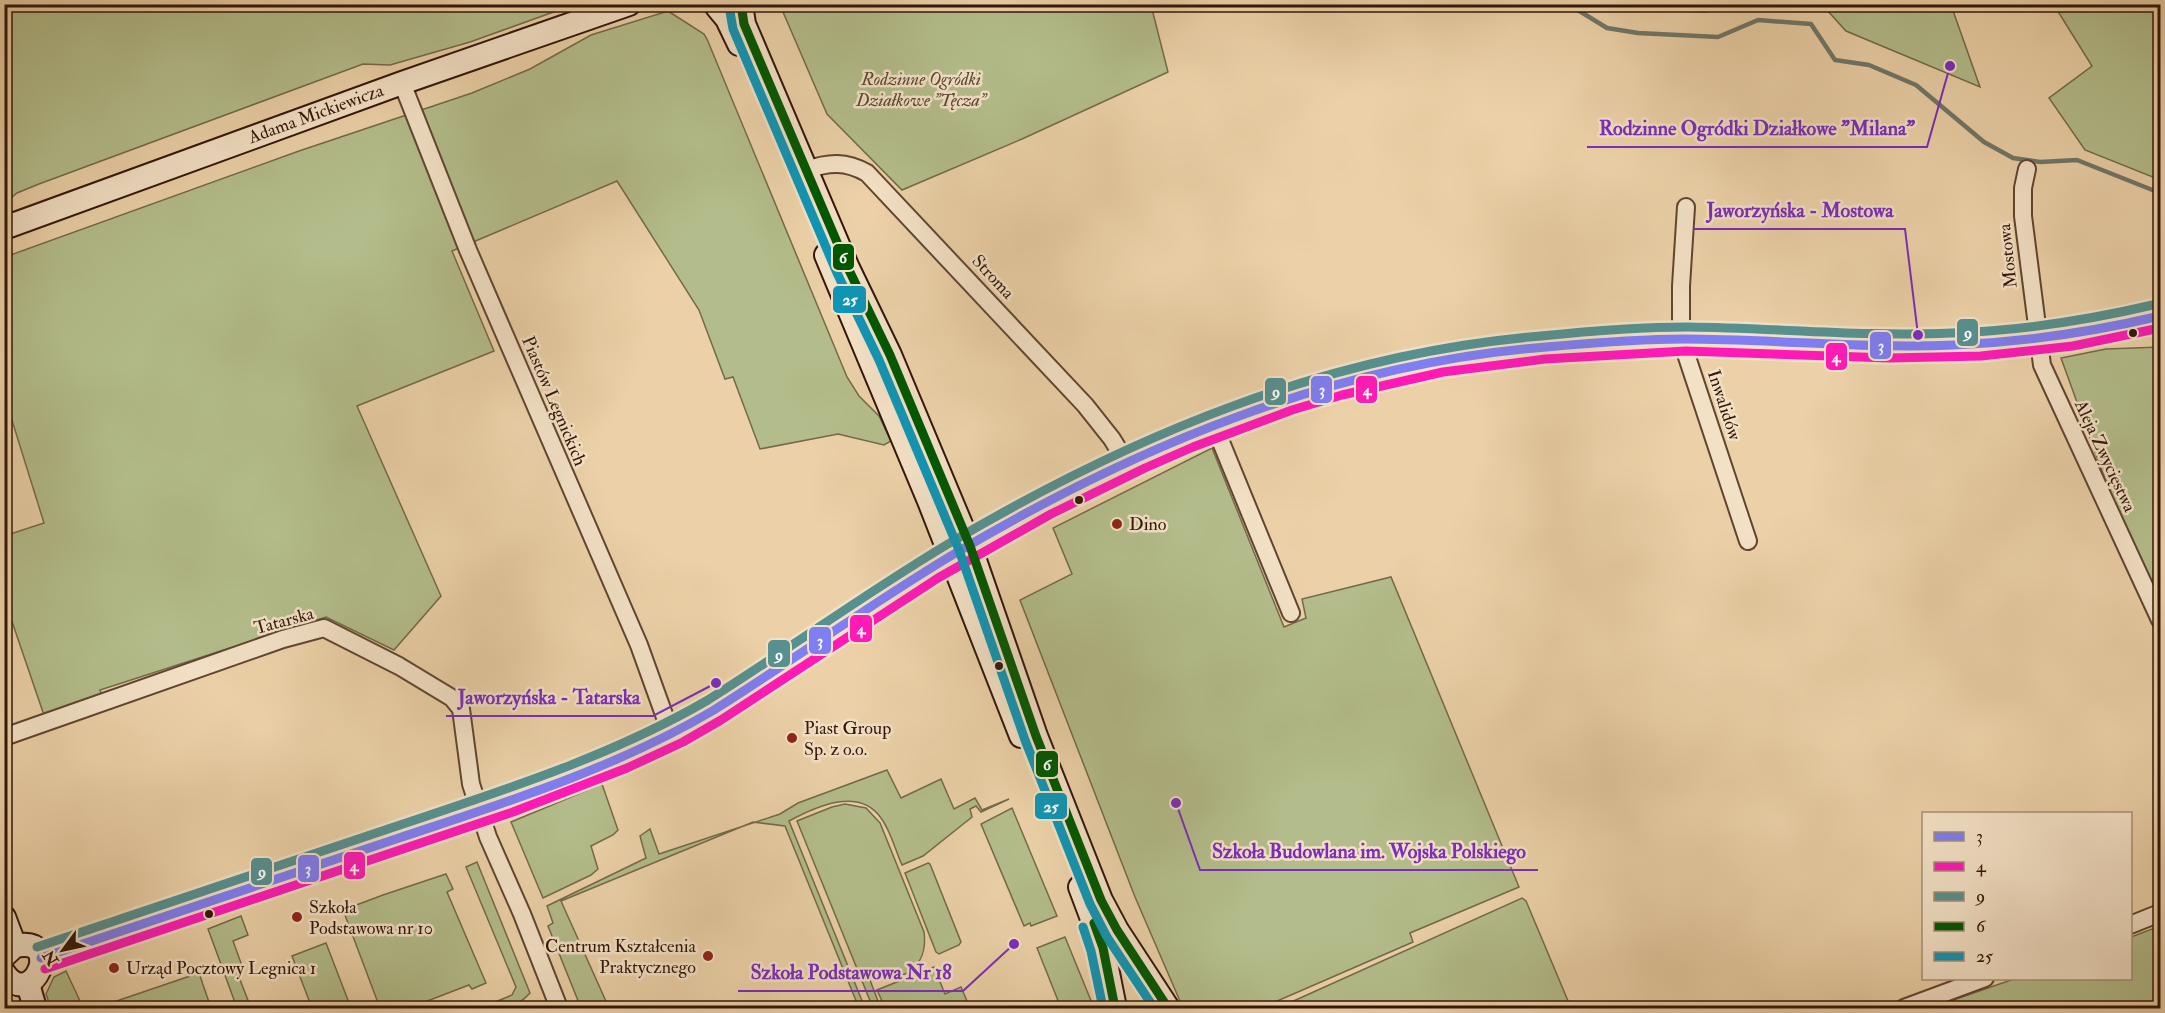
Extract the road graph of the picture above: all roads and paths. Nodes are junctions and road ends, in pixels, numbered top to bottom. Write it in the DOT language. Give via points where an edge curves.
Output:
graph roads {
  1 [pos="741,4"];
  2 [pos="629,5"];
  3 [pos="718,5"];
  4 [pos="402,83"];
  5 [pos="2027,169"];
  6 [pos="806,170"];
  7 [pos="1686,207"];
  8 [pos="4,228"];
  9 [pos="2160,316"];
  10 [pos="1681,339"];
  11 [pos="2038,339"];
  12 [pos="1214,425"];
  13 [pos="1126,462"];
  14 [pos="1748,541"];
  15 [pos="961,551"];
  16 [pos="1291,613"];
  17 [pos="2160,620"];
  18 [pos="671,734"];
  19 [pos="4,737"];
  20 [pos="480,811"];
  21 [pos="2160,914"];
  22 [pos="4,917"];
  23 [pos="1101,917"];
  24 [pos="2132,924"];
  25 [pos="10,951"];
  26 [pos="41,958"];
  27 [pos="4,973"];
  28 [pos="1980,980"];
  29 [pos="28,984"];
  30 [pos="1163,1007"];
  31 [pos="35,1008"];
  32 [pos="557,1008"];
  33 [pos="1115,1008"];
  34 [pos="1904,1008"];
  1 -- 6 [label="street" via="744,24"];
  2 -- 4 [label="street, Adama Mickiewicza"];
  3 -- 15 [label="street" via="736,37"];
  4 -- 8 [label="street, Adama Mickiewicza"];
  4 -- 18 [label="street, Piastów Legnickich" via="468,250 639,645"];
  5 -- 11 [label="street, Mostowa" via="2023,216"];
  6 -- 13 [label="street, Stroma" via="825,164 846,164 867,173 1085,405"];
  6 -- 15 [label="street" via="890,355"];
  7 -- 10 [label="street, Inwalidów"];
  9 -- 11 [label="street"];
  10 -- 11 [label="street" via="1918,346"];
  10 -- 12 [label="street" via="1556,345 1462,356 1346,381"];
  10 -- 14 [label="street, Inwalidów"];
  11 -- 17 [label="street, Aleja Zwycięstwa" via="2042,365"];
  12 -- 13 [label="street"];
  12 -- 16 [label="street"];
  13 -- 15 [label="street"];
  15 -- 18 [label="street"];
  15 -- 23 [label="street" via="1036,736"];
  18 -- 20 [label="street" via="583,774"];
  19 -- 20 [label="street, Tatarska" via="324,628 452,698 461,710 467,764"];
  20 -- 26 [label="street"];
  20 -- 32 [label="street, Tatarska"];
  21 -- 24 [label="street"];
  22 -- 25 [label="street"];
  23 -- 30 [label="street"];
  23 -- 33 [label="street"];
  25 -- 26 [label="street" via="21,945 33,948"];
  26 -- 29 [label="street" via="41,971"];
  27 -- 29 [label="street" via="16,984"];
  28 -- 34 [label="street"];
  29 -- 31 [label="street"];
}
